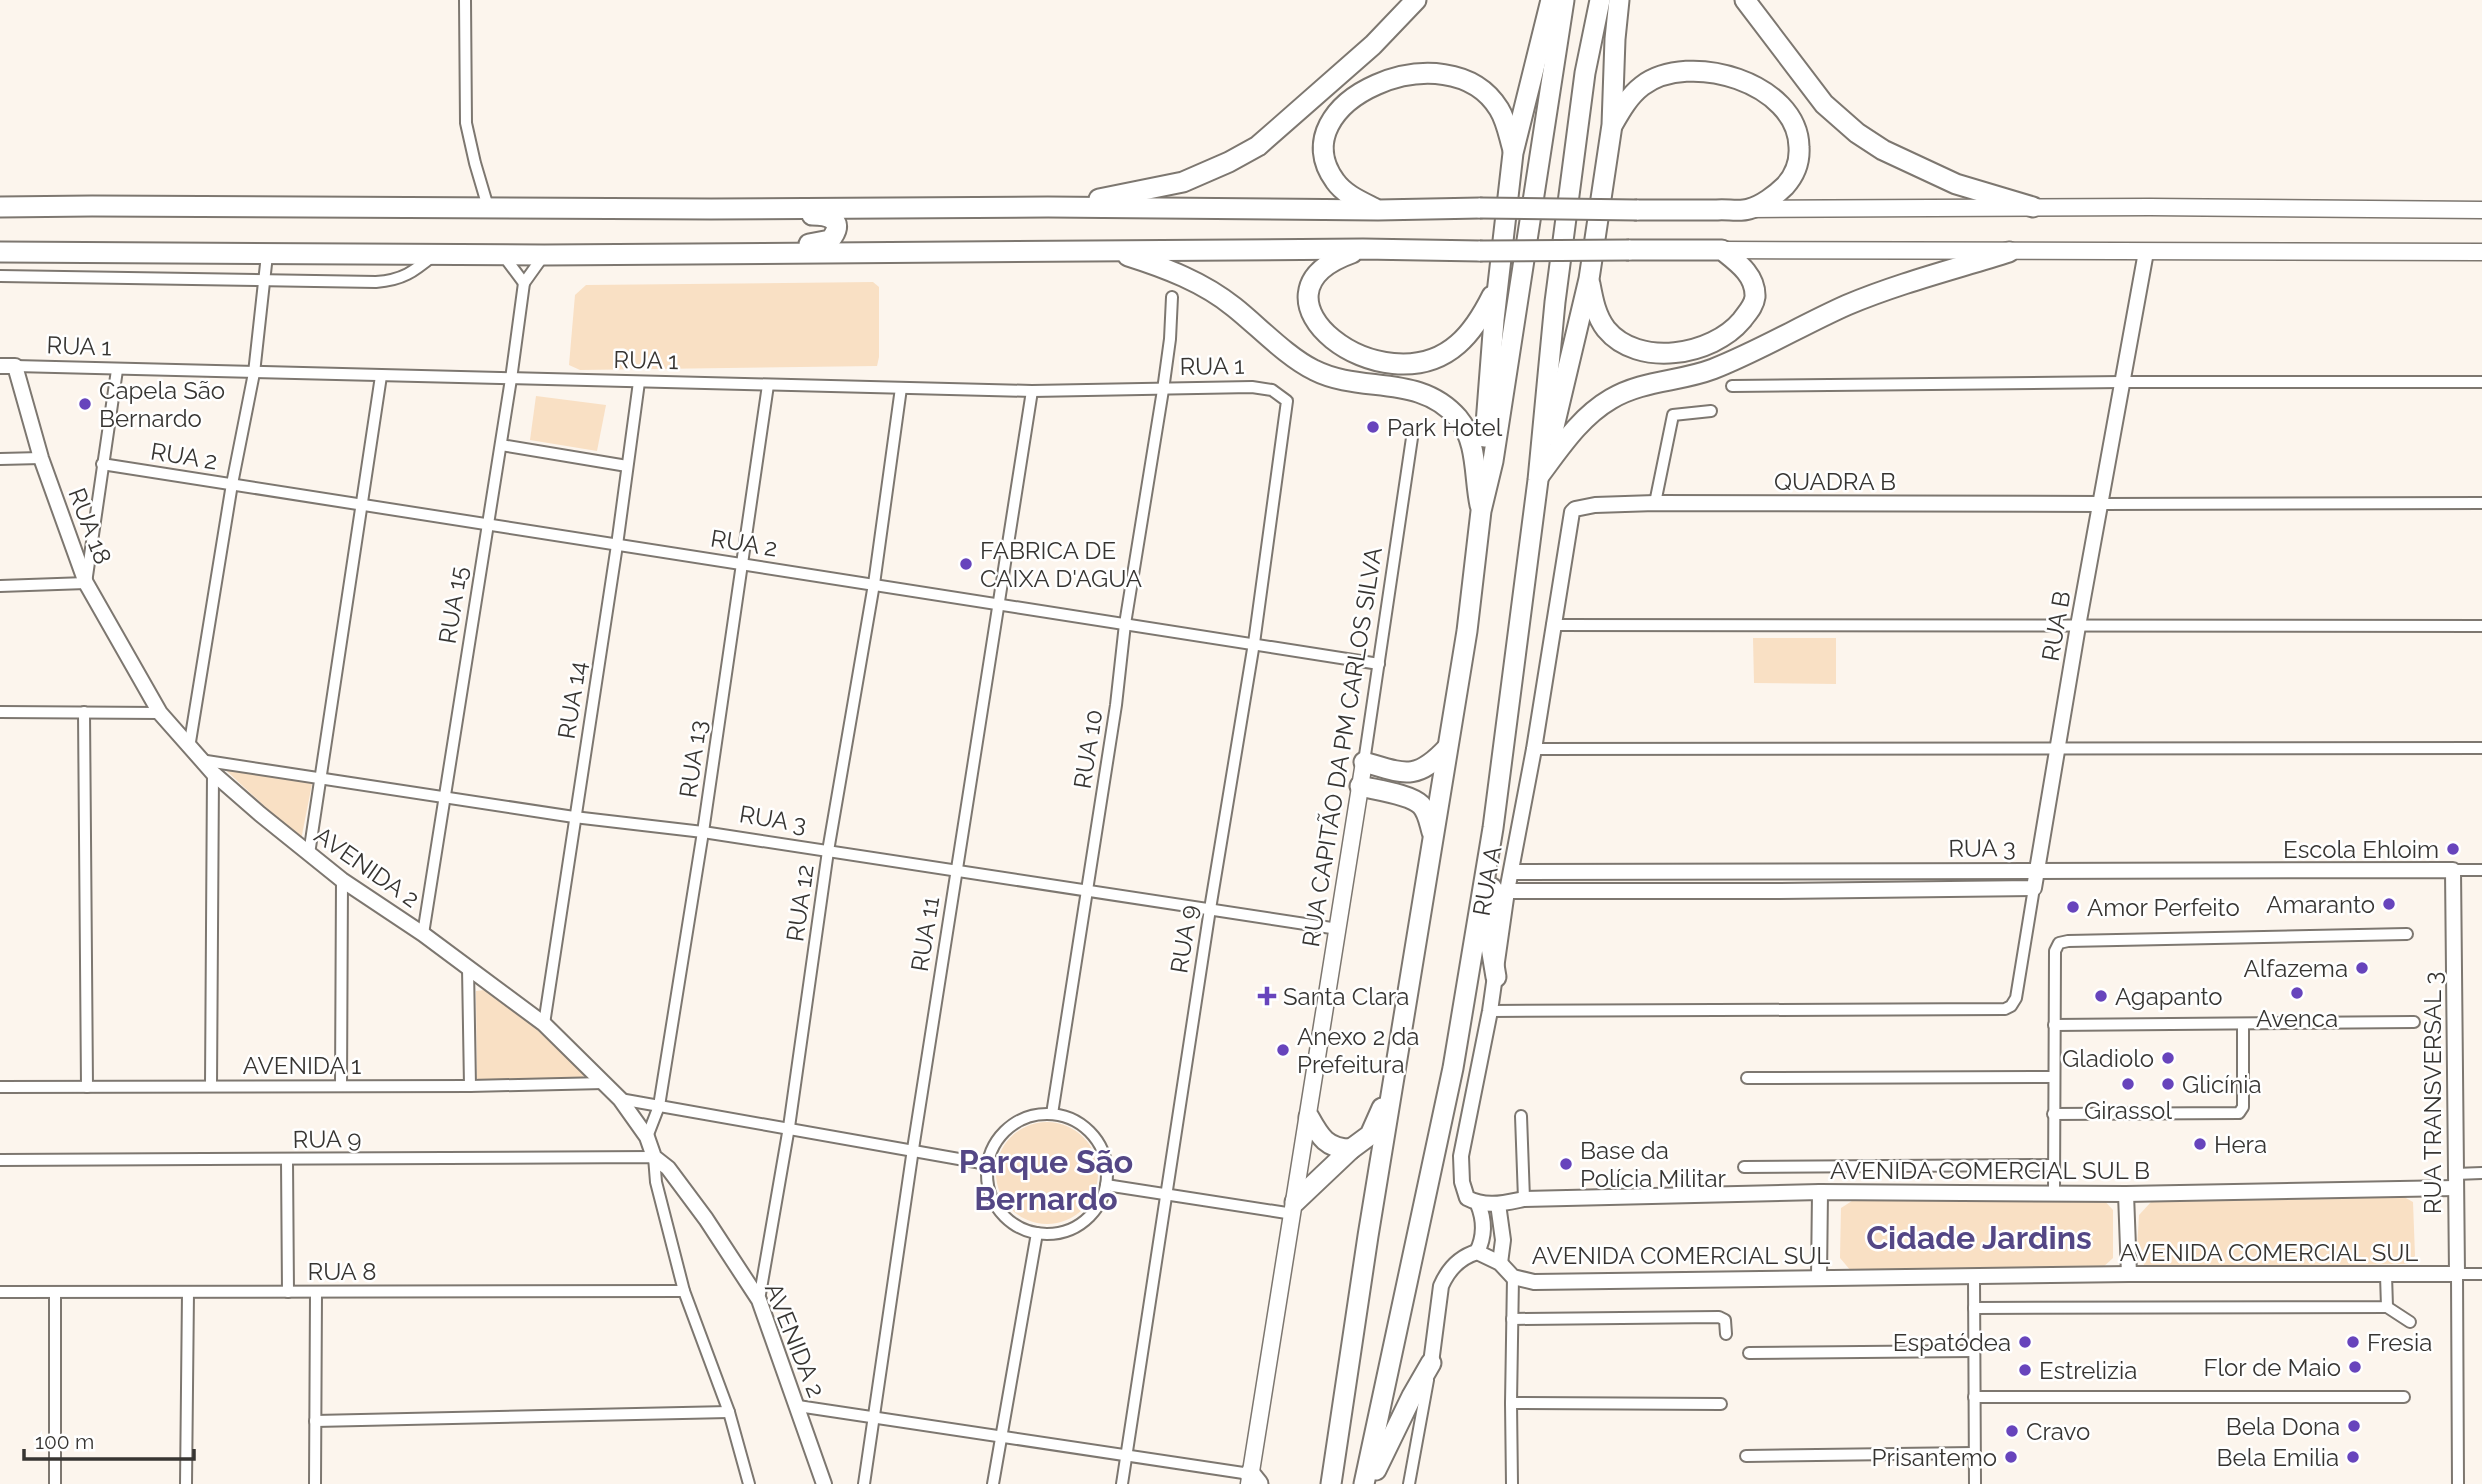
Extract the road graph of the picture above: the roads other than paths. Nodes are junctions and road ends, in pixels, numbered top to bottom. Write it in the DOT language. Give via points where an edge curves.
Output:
graph roads {
  1 [pos="465,0"];
  2 [pos="1416,0"];
  3 [pos="1551,0"];
  4 [pos="1564,0"];
  5 [pos="1600,0"];
  6 [pos="1619,0"];
  7 [pos="1745,0"];
  8 [pos="1612,125"];
  9 [pos="1513,153"];
  10 [pos="0,207"];
  11 [pos="488,207"];
  12 [pos="1048,207"];
  13 [pos="2033,207"];
  14 [pos="711,209"];
  15 [pos="1749,209"];
  16 [pos="1378,210"];
  17 [pos="2482,210"];
  18 [pos="1363,249"];
  19 [pos="1722,250"];
  20 [pos="1111,251"];
  21 [pos="0,252"];
  22 [pos="2009,252"];
  23 [pos="2146,252"];
  24 [pos="2482,252"];
  25 [pos="719,253"];
  26 [pos="435,254"];
  27 [pos="267,255"];
  28 [pos="503,255"];
  29 [pos="544,255"];
  30 [pos="0,276"];
  31 [pos="264,279"];
  32 [pos="1589,279"];
  33 [pos="524,283"];
  34 [pos="1497,286"];
  35 [pos="1172,298"];
  36 [pos="7,366"];
  37 [pos="117,370"];
  38 [pos="254,373"];
  39 [pos="381,376"];
  40 [pos="511,379"];
  41 [pos="639,382"];
  42 [pos="2121,382"];
  43 [pos="2482,382"];
  44 [pos="768,385"];
  45 [pos="1732,386"];
  46 [pos="901,388"];
  47 [pos="1163,390"];
  48 [pos="1032,391"];
  49 [pos="1287,401"];
  50 [pos="1711,411"];
  51 [pos="1413,431"];
  52 [pos="501,445"];
  53 [pos="41,458"];
  54 [pos="0,459"];
  55 [pos="102,464"];
  56 [pos="627,466"];
  57 [pos="1538,478"];
  58 [pos="232,484"];
  59 [pos="1655,503"];
  60 [pos="2482,503"];
  61 [pos="2101,504"];
  62 [pos="362,506"];
  63 [pos="1481,510"];
  64 [pos="1572,512"];
  65 [pos="487,526"];
  66 [pos="617,545"];
  67 [pos="743,564"];
  68 [pos="86,583"];
  69 [pos="874,584"];
  70 [pos="0,586"];
  71 [pos="1000,604"];
  72 [pos="1125,624"];
  73 [pos="1552,625"];
  74 [pos="2078,626"];
  75 [pos="2482,626"];
  76 [pos="1254,643"];
  77 [pos="1379,664"];
  78 [pos="0,712"];
  79 [pos="84,712"];
  80 [pos="160,713"];
  81 [pos="189,748"];
  82 [pos="1447,748"];
  83 [pos="2482,748"];
  84 [pos="1534,749"];
  85 [pos="2059,749"];
  86 [pos="200,760"];
  87 [pos="1364,762"];
  88 [pos="214,773"];
  89 [pos="320,777"];
  90 [pos="1360,786"];
  91 [pos="444,797"];
  92 [pos="574,817"];
  93 [pos="1493,828"];
  94 [pos="703,832"];
  95 [pos="1433,835"];
  96 [pos="828,851"];
  97 [pos="309,855"];
  98 [pos="956,870"];
  99 [pos="2038,870"];
  100 [pos="2453,870"];
  101 [pos="2482,870"];
  102 [pos="1512,872"];
  103 [pos="1780,874"];
  104 [pos="342,880"];
  105 [pos="2035,888"];
  106 [pos="1086,891"];
  107 [pos="1507,891"];
  108 [pos="1780,891"];
  109 [pos="1210,909"];
  110 [pos="1338,929"];
  111 [pos="423,934"];
  112 [pos="2407,934"];
  113 [pos="468,968"];
  114 [pos="1496,977"];
  115 [pos="1490,1011"];
  116 [pos="2414,1022"];
  117 [pos="544,1024"];
  118 [pos="2243,1024"];
  119 [pos="2054,1025"];
  120 [pos="2054,1077"];
  121 [pos="1747,1078"];
  122 [pos="1394,1081"];
  123 [pos="604,1083"];
  124 [pos="211,1086"];
  125 [pos="341,1086"];
  126 [pos="470,1086"];
  127 [pos="0,1087"];
  128 [pos="88,1087"];
  129 [pos="620,1099"];
  130 [pos="659,1106"];
  131 [pos="1052,1114"];
  132 [pos="2053,1114"];
  133 [pos="1521,1116"];
  134 [pos="1309,1117"];
  135 [pos="789,1127"];
  136 [pos="648,1137"];
  137 [pos="913,1149"];
  138 [pos="1351,1149"];
  139 [pos="654,1157"];
  140 [pos="0,1160"];
  141 [pos="287,1160"];
  142 [pos="987,1164"];
  143 [pos="2053,1166"];
  144 [pos="1745,1167"];
  145 [pos="2482,1173"];
  146 [pos="2455,1181"];
  147 [pos="1106,1185"];
  148 [pos="1820,1192"];
  149 [pos="1166,1194"];
  150 [pos="2053,1194"];
  151 [pos="2126,1194"];
  152 [pos="1524,1199"];
  153 [pos="1478,1204"];
  154 [pos="1498,1204"];
  155 [pos="1294,1208"];
  156 [pos="1037,1233"];
  157 [pos="1477,1252"];
  158 [pos="1500,1263"];
  159 [pos="2129,1274"];
  160 [pos="2456,1274"];
  161 [pos="2482,1274"];
  162 [pos="2386,1275"];
  163 [pos="1513,1277"];
  164 [pos="1974,1277"];
  165 [pos="1819,1278"];
  166 [pos="684,1291"];
  167 [pos="0,1292"];
  168 [pos="188,1292"];
  169 [pos="288,1292"];
  170 [pos="55,1293"];
  171 [pos="316,1293"];
  172 [pos="759,1300"];
  173 [pos="2387,1307"];
  174 [pos="1974,1308"];
  175 [pos="1512,1319"];
  176 [pos="2410,1322"];
  177 [pos="1726,1334"];
  178 [pos="1974,1351"];
  179 [pos="1749,1353"];
  180 [pos="1431,1363"];
  181 [pos="1974,1397"];
  182 [pos="2404,1397"];
  183 [pos="1511,1404"];
  184 [pos="1721,1404"];
  185 [pos="798,1406"];
  186 [pos="729,1412"];
  187 [pos="872,1417"];
  188 [pos="315,1421"];
  189 [pos="1001,1437"];
  190 [pos="1974,1453"];
  191 [pos="1127,1455"];
  192 [pos="1746,1456"];
  193 [pos="1253,1480"];
  194 [pos="55,1484"];
  195 [pos="186,1484"];
  196 [pos="315,1484"];
  197 [pos="749,1484"];
  198 [pos="824,1484"];
  199 [pos="864,1484"];
  200 [pos="993,1484"];
  201 [pos="1122,1484"];
  202 [pos="1331,1484"];
  203 [pos="1364,1484"];
  204 [pos="1370,1484"];
  205 [pos="1409,1484"];
  206 [pos="1512,1484"];
  207 [pos="1975,1484"];
  208 [pos="2458,1484"];
  1 -- 11 [label="street" via="466,123"];
  2 -- 12 [label="highway" via="1283,126 1239,157 1183,182"];
  3 -- 9 [label="highway"];
  4 -- 63 [label="highway" via="1491,471"];
  5 -- 57 [label="highway" via="1555,302"];
  6 -- 8 [label="highway"];
  7 -- 13 [label="highway" via="1824,104 1857,133 1956,184"];
  8 -- 15 [label="highway" via="1632,94 1670,74 1712,72 1760,90 1790,117 1800,153 1789,181"];
  8 -- 32 [label="highway"];
  9 -- 16 [label="highway" via="1499,108 1472,84 1425,74 1383,81 1359,93 1336,113 1324,145 1335,182"];
  9 -- 34 [label="highway"];
  10 -- 11 [label="highway"];
  11 -- 14 [label="highway"];
  12 -- 14 [label="highway"];
  12 -- 16 [label="highway"];
  13 -- 15 [label="main road"];
  13 -- 17 [label="main road"];
  14 -- 25 [label="highway" via="742,216 827,215 836,225 830,240 820,244 740,245"];
  15 -- 16 [label="highway, bridge"];
  18 -- 19 [label="highway, bridge"];
  18 -- 20 [label="highway"];
  18 -- 34 [label="highway" via="1320,271 1308,299 1313,318 1329,337 1371,360 1407,364 1447,352 1475,325"];
  19 -- 22 [label="main road"];
  19 -- 32 [label="highway" via="1747,272 1753,306 1736,326 1694,351 1651,351 1616,338 1599,319"];
  20 -- 25 [label="highway"];
  20 -- 63 [label="highway" via="1180,274 1205,288 1313,370 1353,382 1396,386 1436,400 1466,429"];
  21 -- 27 [label="highway"];
  22 -- 23 [label="main road"];
  22 -- 57 [label="highway" via="1847,305 1712,370 1625,392 1598,407"];
  23 -- 24 [label="main road"];
  23 -- 42 [label="street, RUA B"];
  25 -- 29 [label="highway"];
  26 -- 27 [label="highway"];
  26 -- 28 [label="highway"];
  26 -- 31 [label="street" via="400,279 388,281"];
  27 -- 31 [label="street"];
  28 -- 29 [label="highway"];
  28 -- 33 [label="street"];
  29 -- 33 [label="street"];
  30 -- 31 [label="street"];
  31 -- 38 [label="street"];
  32 -- 57 [label="highway"];
  33 -- 40 [label="street, RUA 15"];
  34 -- 63 [label="highway"];
  35 -- 47 [label="street, RUA 10"];
  36 -- 37 [label="street, RUA 1"];
  36 -- 53 [label="street, RUA 18"];
  37 -- 38 [label="street, RUA 1"];
  37 -- 55 [label="street, RUA 18"];
  38 -- 39 [label="street, RUA 1"];
  38 -- 58 [label="street"];
  39 -- 40 [label="street, RUA 1"];
  39 -- 62 [label="street"];
  40 -- 41 [label="street, RUA 1"];
  40 -- 52 [label="street, RUA 15"];
  41 -- 44 [label="street, RUA 1"];
  41 -- 56 [label="street, RUA 14"];
  42 -- 43 [label="street"];
  42 -- 45 [label="street"];
  42 -- 61 [label="street, RUA B"];
  44 -- 46 [label="street, RUA 1"];
  44 -- 67 [label="street, RUA 13"];
  46 -- 48 [label="street, RUA 1"];
  46 -- 69 [label="street, RUA 12"];
  47 -- 48 [label="street, RUA 1"];
  47 -- 49 [label="street, RUA 1" via="1263,388"];
  47 -- 72 [label="street, RUA 10"];
  48 -- 71 [label="street, RUA 11"];
  49 -- 76 [label="street, RUA 9"];
  50 -- 59 [label="street" via="1673,415"];
  51 -- 77 [label="street, RUA CAPITÃO DA PM CARLOS SILVA"];
  52 -- 56 [label="street"];
  52 -- 65 [label="street, RUA 15"];
  53 -- 54 [label="street"];
  53 -- 68 [label="street, RUA 18"];
  55 -- 58 [label="street, RUA 2"];
  55 -- 68 [label="street, RUA 18"];
  56 -- 66 [label="street, RUA 14"];
  57 -- 93 [label="highway"];
  58 -- 62 [label="street, RUA 2"];
  58 -- 81 [label="street"];
  59 -- 61 [label="street, QUADRA B"];
  59 -- 64 [label="street, QUADRA B" via="1595,505"];
  60 -- 61 [label="street"];
  61 -- 74 [label="street, RUA B"];
  62 -- 65 [label="street, RUA 2"];
  62 -- 89 [label="street"];
  63 -- 82 [label="highway"];
  64 -- 73 [label="street, RUA A"];
  65 -- 66 [label="street, RUA 2"];
  65 -- 91 [label="street, RUA 15"];
  66 -- 67 [label="street, RUA 2"];
  66 -- 92 [label="street, RUA 14"];
  67 -- 69 [label="street, RUA 2"];
  67 -- 94 [label="street, RUA 13"];
  68 -- 70 [label="street"];
  68 -- 80 [label="street, AVENIDA 2"];
  69 -- 71 [label="street, RUA 2"];
  69 -- 96 [label="street, RUA 12"];
  71 -- 72 [label="street, RUA 2"];
  71 -- 98 [label="street, RUA 11"];
  72 -- 76 [label="street, RUA 2"];
  72 -- 106 [label="street, RUA 10"];
  73 -- 74 [label="street"];
  73 -- 84 [label="street, RUA A"];
  74 -- 75 [label="street"];
  74 -- 85 [label="street, RUA B"];
  76 -- 77 [label="street, RUA 2"];
  76 -- 109 [label="street, RUA 9"];
  77 -- 87 [label="street, RUA CAPITÃO DA PM CARLOS SILVA"];
  78 -- 79 [label="street"];
  79 -- 80 [label="street"];
  79 -- 128 [label="street"];
  80 -- 81 [label="street, AVENIDA 2"];
  81 -- 86 [label="street, AVENIDA 2"];
  82 -- 87 [label="highway" via="1429,767 1417,771"];
  82 -- 95 [label="highway"];
  83 -- 85 [label="street"];
  84 -- 85 [label="street"];
  84 -- 102 [label="street, RUA A"];
  85 -- 99 [label="street, RUA B"];
  86 -- 88 [label="street, AVENIDA 2"];
  86 -- 89 [label="street, RUA 3"];
  87 -- 90 [label="main road, RUA CAPITÃO DA PM CARLOS SILVA"];
  88 -- 97 [label="street, AVENIDA 2"];
  88 -- 124 [label="street"];
  89 -- 91 [label="street, RUA 3"];
  89 -- 97 [label="street"];
  90 -- 95 [label="highway" via="1420,804"];
  90 -- 110 [label="main road, RUA CAPITÃO DA PM CARLOS SILVA"];
  91 -- 92 [label="street, RUA 3"];
  91 -- 111 [label="street, RUA 15"];
  92 -- 94 [label="street, RUA 3"];
  92 -- 117 [label="street, RUA 14"];
  93 -- 114 [label="highway" via="1491,947"];
  93 -- 203 [label="highway" via="1453,1068"];
  94 -- 96 [label="street, RUA 3"];
  94 -- 130 [label="street, RUA 13"];
  95 -- 122 [label="highway"];
  96 -- 98 [label="street, RUA 3"];
  96 -- 135 [label="street, RUA 12"];
  97 -- 104 [label="street, AVENIDA 2"];
  98 -- 106 [label="street, RUA 3"];
  98 -- 137 [label="street, RUA 11"];
  99 -- 100 [label="street, RUA 3"];
  99 -- 103 [label="street, RUA 3"];
  99 -- 105 [label="street, RUA B"];
  100 -- 101 [label="street"];
  100 -- 146 [label="street, RUA TRANSVERSAL 3"];
  102 -- 103 [label="street, RUA 3"];
  102 -- 107 [label="street, RUA A"];
  103 -- 108 [label="street"];
  104 -- 111 [label="street, AVENIDA 2"];
  104 -- 125 [label="street"];
  105 -- 108 [label="street, RUA 3"];
  105 -- 115 [label="street, RUA B" via="2016,998 2011,1006 1999,1009"];
  106 -- 109 [label="street, RUA 3"];
  106 -- 131 [label="street, RUA 10"];
  107 -- 108 [label="street, RUA 3"];
  107 -- 114 [label="street, RUA A"];
  109 -- 110 [label="street, RUA 3"];
  109 -- 149 [label="street, RUA 9"];
  110 -- 134 [label="main road, RUA CAPITÃO DA PM CARLOS SILVA"];
  111 -- 113 [label="street, AVENIDA 2"];
  112 -- 119 [label="street" via="2059,943 2055,951"];
  113 -- 117 [label="street, AVENIDA 2"];
  113 -- 126 [label="street"];
  114 -- 115 [label="street, RUA A"];
  115 -- 153 [label="street, RUA A" via="1460,1170 1467,1198"];
  116 -- 118 [label="street"];
  117 -- 123 [label="street, AVENIDA 2"];
  118 -- 119 [label="street"];
  118 -- 132 [label="street" via="2241,1111 2235,1114"];
  119 -- 120 [label="street"];
  120 -- 121 [label="street"];
  120 -- 132 [label="street"];
  122 -- 138 [label="highway" via="1370,1135"];
  122 -- 202 [label="highway"];
  123 -- 126 [label="street, AVENIDA 1"];
  123 -- 129 [label="street, AVENIDA 2"];
  124 -- 125 [label="street, AVENIDA 1"];
  124 -- 128 [label="street, AVENIDA 1"];
  125 -- 126 [label="street, AVENIDA 1"];
  127 -- 128 [label="street, AVENIDA 1"];
  129 -- 130 [label="street"];
  129 -- 136 [label="street, AVENIDA 2"];
  130 -- 135 [label="street"];
  130 -- 136 [label="street, RUA 13"];
  131 -- 142 [label="street" via="1034,1115 1010,1127 993,1147"];
  131 -- 147 [label="street" via="1088,1130 1100,1146"];
  132 -- 143 [label="street"];
  133 -- 152 [label="street"];
  134 -- 138 [label="highway" via="1326,1143"];
  134 -- 155 [label="main road, RUA CAPITÃO DA PM CARLOS SILVA"];
  135 -- 137 [label="street"];
  135 -- 172 [label="street, RUA 12"];
  136 -- 139 [label="street, AVENIDA 2"];
  137 -- 142 [label="street"];
  137 -- 187 [label="street, RUA 11"];
  138 -- 155 [label="highway"];
  139 -- 141 [label="street, RUA 9"];
  139 -- 166 [label="street, AVENIDA 2" via="656,1182"];
  139 -- 172 [label="street, AVENIDA 2" via="668,1168 706,1219"];
  140 -- 141 [label="street, RUA 9"];
  141 -- 169 [label="street"];
  142 -- 156 [label="street" via="993,1201 1019,1227"];
  143 -- 144 [label="street"];
  143 -- 150 [label="street"];
  145 -- 146 [label="street"];
  146 -- 151 [label="street, AVENIDA COMERCIAL SUL B"];
  146 -- 160 [label="street, RUA TRANSVERSAL 3"];
  147 -- 149 [label="street"];
  147 -- 156 [label="street" via="1089,1217 1073,1228"];
  148 -- 150 [label="street, AVENIDA COMERCIAL SUL B"];
  148 -- 152 [label="street, AVENIDA COMERCIAL SUL B"];
  148 -- 165 [label="street"];
  149 -- 155 [label="street"];
  149 -- 191 [label="street, RUA 9"];
  150 -- 151 [label="street, AVENIDA COMERCIAL SUL B"];
  151 -- 159 [label="street"];
  152 -- 154 [label="street"];
  153 -- 154 [label="street"];
  153 -- 157 [label="street" via="1484,1227"];
  154 -- 158 [label="street" via="1503,1240"];
  155 -- 193 [label="main road, RUA CAPITÃO DA PM CARLOS SILVA"];
  156 -- 189 [label="street"];
  157 -- 158 [label="street"];
  157 -- 180 [label="street" via="1461,1260 1441,1286"];
  158 -- 163 [label="street, AVENIDA COMERCIAL SUL"];
  159 -- 162 [label="street, AVENIDA COMERCIAL SUL"];
  159 -- 164 [label="street, AVENIDA COMERCIAL SUL"];
  160 -- 161 [label="street"];
  160 -- 162 [label="street, AVENIDA COMERCIAL SUL"];
  160 -- 208 [label="street, RUA TRANSVERSAL 3"];
  162 -- 173 [label="street"];
  163 -- 165 [label="street, AVENIDA COMERCIAL SUL" via="1534,1282"];
  163 -- 175 [label="street"];
  164 -- 165 [label="street, AVENIDA COMERCIAL SUL"];
  164 -- 174 [label="street"];
  166 -- 171 [label="street, RUA 8"];
  166 -- 186 [label="street, AVENIDA 2"];
  167 -- 170 [label="street, RUA 8"];
  168 -- 169 [label="street, RUA 8"];
  168 -- 170 [label="street, RUA 8"];
  168 -- 195 [label="street"];
  169 -- 171 [label="street, RUA 8"];
  170 -- 194 [label="street"];
  171 -- 188 [label="street"];
  172 -- 185 [label="street, AVENIDA 2"];
  173 -- 174 [label="street"];
  173 -- 176 [label="street"];
  174 -- 178 [label="street"];
  175 -- 177 [label="street" via="1719,1317 1725,1320"];
  175 -- 183 [label="street"];
  178 -- 179 [label="street"];
  178 -- 181 [label="street"];
  180 -- 204 [label="highway"];
  180 -- 205 [label="street"];
  181 -- 182 [label="street"];
  181 -- 190 [label="street"];
  183 -- 184 [label="street"];
  183 -- 206 [label="street"];
  185 -- 187 [label="street"];
  185 -- 198 [label="street, AVENIDA 2"];
  186 -- 188 [label="street"];
  186 -- 197 [label="street, AVENIDA 2"];
  187 -- 189 [label="street"];
  187 -- 199 [label="street, RUA 11"];
  188 -- 196 [label="street"];
  189 -- 191 [label="street"];
  189 -- 200 [label="street"];
  190 -- 192 [label="street"];
  190 -- 207 [label="street"];
  191 -- 193 [label="street"];
  191 -- 201 [label="street, RUA 9"];
}
